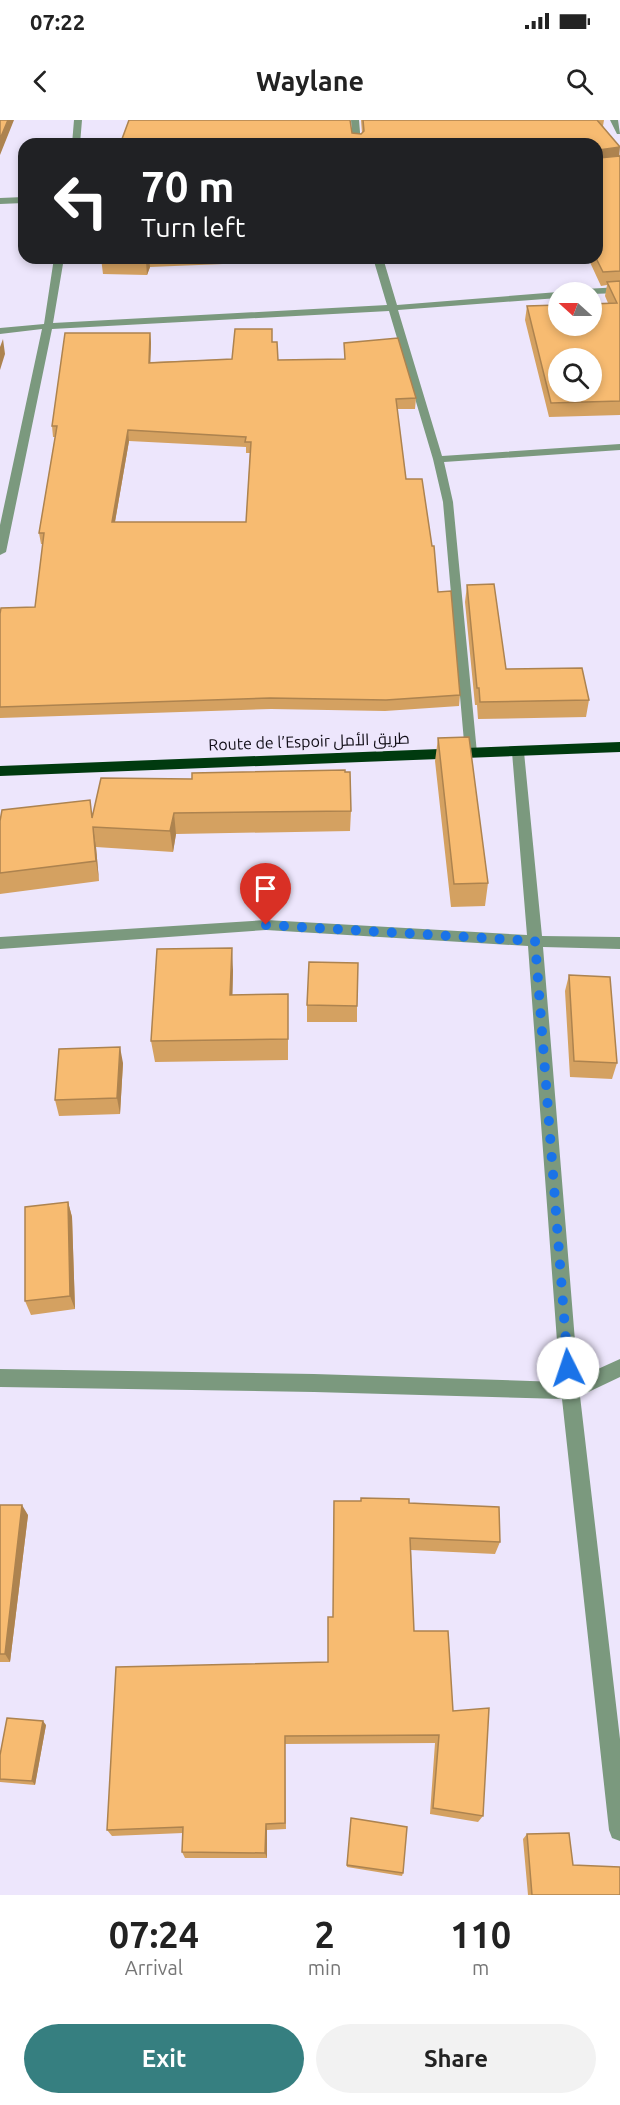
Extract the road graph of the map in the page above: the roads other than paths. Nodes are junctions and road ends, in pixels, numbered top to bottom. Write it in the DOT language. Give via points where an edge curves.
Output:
graph roads {
  1 [pos="78,120"];
  2 [pos="356,120"];
  3 [pos="614,120"];
  4 [pos="620,132"];
  5 [pos="76,138"];
  6 [pos="357,138"];
  7 [pos="18,200"];
  8 [pos="0,201"];
  9 [pos="58,264"];
  10 [pos="380,264"];
  11 [pos="620,290"];
  12 [pos="602,291"];
  13 [pos="548,296"];
  14 [pos="391,308"];
  15 [pos="48,326"];
  16 [pos="0,331"];
  17 [pos="620,447"];
  18 [pos="438,459"];
  19 [pos="5,508"];
  20 [pos="0,552"];
  21 [pos="620,747"];
  22 [pos="518,752"];
  23 [pos="471,753"];
  24 [pos="0,771"];
  25 [pos="535,941"];
  26 [pos="0,943"];
  27 [pos="620,943"];
  28 [pos="620,1368"];
  29 [pos="0,1378"];
  30 [pos="570,1392"];
  31 [pos="620,1830"];
  1 -- 5 [label="street"];
  2 -- 6 [label="street"];
  3 -- 4 [label="street"];
  7 -- 8 [label="street"];
  9 -- 15 [label="street"];
  10 -- 14 [label="street"];
  11 -- 12 [label="street"];
  13 -- 14 [label="street"];
  14 -- 15 [label="street"];
  14 -- 18 [label="street"];
  15 -- 16 [label="street"];
  15 -- 19 [label="street"];
  17 -- 18 [label="street"];
  18 -- 23 [label="street" via="447,502"];
  19 -- 20 [label="street"];
  21 -- 22 [label="highway, Route de l’Espoir طريق الأمل"];
  22 -- 23 [label="highway, Route de l’Espoir طريق الأمل"];
  22 -- 25 [label="street"];
  23 -- 24 [label="highway, Route de l’Espoir طريق الأمل"];
  25 -- 26 [label="street" via="266,925"];
  25 -- 27 [label="street"];
  25 -- 30 [label="street"];
  28 -- 30 [label="street"];
  29 -- 30 [label="street"];
  30 -- 31 [label="street"];
}
